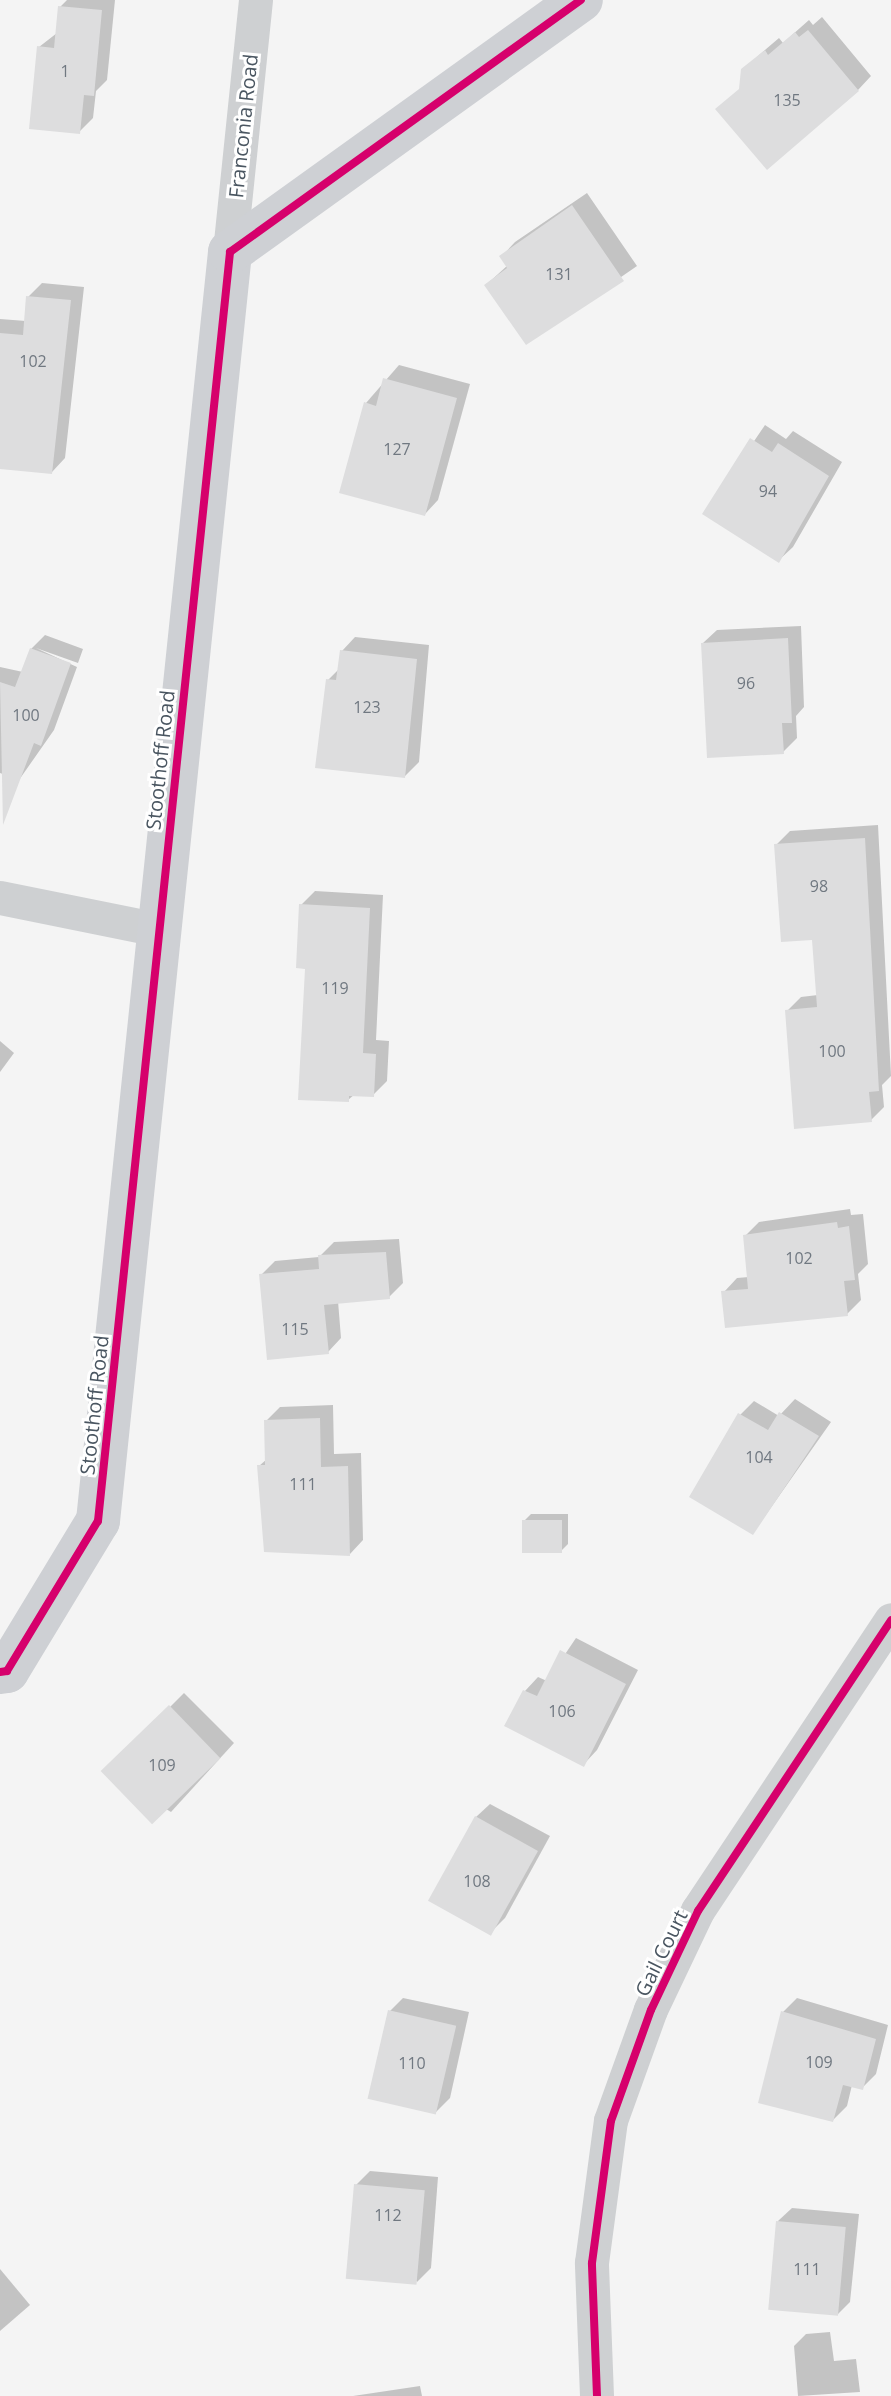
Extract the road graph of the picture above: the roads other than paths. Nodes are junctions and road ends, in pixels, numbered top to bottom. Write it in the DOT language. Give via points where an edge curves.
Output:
graph roads {
  1 [pos="256,0"];
  2 [pos="581,0"];
  3 [pos="230,252"];
  4 [pos="0,898"];
  5 [pos="159,930"];
  6 [pos="891,1620"];
  7 [pos="0,1672"];
  8 [pos="597,2396"];
  1 -- 3 [label="street, Franconia Road"];
  2 -- 3 [label="street"];
  3 -- 5 [label="street, Stoothoff Road"];
  4 -- 5 [label="street"];
  5 -- 7 [label="street, Stoothoff Road" via="98,1521 7,1671"];
  6 -- 8 [label="street, Gail Court" via="698,1911 651,2010 611,2121 592,2263"];
}
